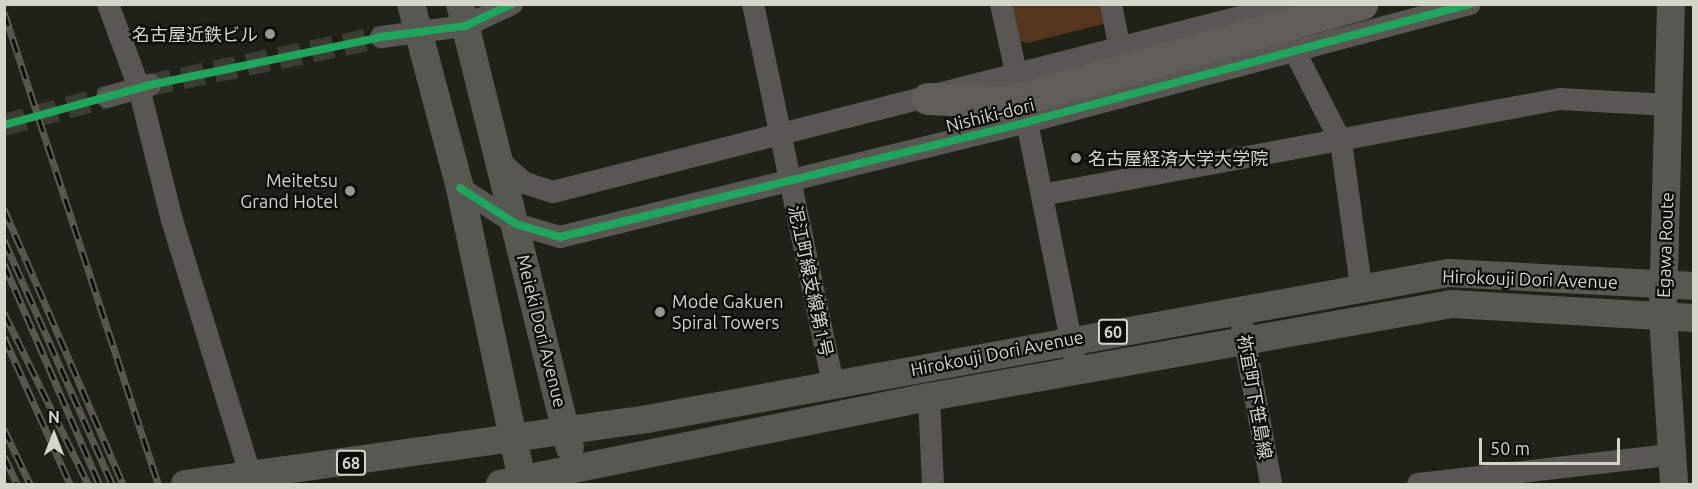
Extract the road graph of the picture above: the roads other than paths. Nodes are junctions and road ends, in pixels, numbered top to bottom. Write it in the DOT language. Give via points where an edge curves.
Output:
graph roads {
  1 [pos="108,4"];
  2 [pos="411,4"];
  3 [pos="512,4"];
  4 [pos="753,4"];
  5 [pos="1001,4"];
  6 [pos="1111,4"];
  7 [pos="1362,4"];
  8 [pos="1470,4"];
  9 [pos="1671,4"];
  10 [pos="1277,6"];
  11 [pos="462,15"];
  12 [pos="420,36"];
  13 [pos="381,37"];
  14 [pos="1120,50"];
  15 [pos="1295,51"];
  16 [pos="1017,77"];
  17 [pos="144,87"];
  18 [pos="107,97"];
  19 [pos="928,99"];
  20 [pos="1669,105"];
  21 [pos="1027,122"];
  22 [pos="783,136"];
  23 [pos="1341,142"];
  24 [pos="500,162"];
  25 [pos="791,179"];
  26 [pos="460,188"];
  27 [pos="1042,195"];
  28 [pos="516,224"];
  29 [pos="1663,284"];
  30 [pos="1361,286"];
  31 [pos="1694,286"];
  32 [pos="1239,309"];
  33 [pos="1663,317"];
  34 [pos="1694,318"];
  35 [pos="1071,339"];
  36 [pos="1245,339"];
  37 [pos="1077,371"];
  38 [pos="833,384"];
  39 [pos="929,398"];
  40 [pos="567,431"];
  41 [pos="516,440"];
  42 [pos="1669,455"];
  43 [pos="251,476"];
  44 [pos="576,477"];
  45 [pos="1480,481"];
  46 [pos="515,483"];
  47 [pos="185,484"];
  48 [pos="933,484"];
  49 [pos="1271,484"];
  50 [pos="1418,484"];
  51 [pos="1674,484"];
  1 -- 17 [label="street" via="125,63"];
  2 -- 12 [label="main road"];
  3 -- 11 [label="street"];
  4 -- 22 [label="street, 泥江町線支線第1号"];
  5 -- 16 [label="street"];
  6 -- 14 [label="street"];
  7 -- 19 [label="highway" via="1008,103"];
  8 -- 15 [label="street, Nishiki-dori"];
  9 -- 20 [label="main road, Egawa Route"];
  10 -- 14 [label="street, Nishiki-dori"];
  10 -- 15 [label="street"];
  11 -- 12 [label="street"];
  11 -- 24 [label="main road, Meieki Dori Avenue"];
  12 -- 13 [label="street"];
  12 -- 26 [label="main road"];
  14 -- 16 [label="street, Nishiki-dori"];
  15 -- 21 [label="street, Nishiki-dori"];
  15 -- 23 [label="street"];
  16 -- 19 [label="street, Nishiki-dori"];
  17 -- 18 [label="street"];
  17 -- 43 [label="street" via="172,220"];
  19 -- 22 [label="street, Nishiki-dori"];
  20 -- 23 [label="street" via="1560,99"];
  20 -- 29 [label="main road, Egawa Route"];
  21 -- 25 [label="street, Nishiki-dori"];
  21 -- 27 [label="street"];
  22 -- 24 [label="street, Nishiki-dori" via="553,192 525,183"];
  22 -- 25 [label="street, 泥江町線支線第1号"];
  23 -- 27 [label="street"];
  23 -- 30 [label="street"];
  24 -- 28 [label="main road, Meieki Dori Avenue"];
  25 -- 28 [label="street, Nishiki-dori" via="560,237"];
  25 -- 38 [label="street, 泥江町線支線第1号"];
  26 -- 28 [label="street, Nishiki-dori"];
  26 -- 41 [label="main road"];
  27 -- 35 [label="street"];
  28 -- 40 [label="main road, Meieki Dori Avenue"];
  29 -- 30 [label="main road, Hirokouji Dori Avenue / 60" via="1448,273"];
  29 -- 31 [label="main road, Hirokouji Dori Avenue / 60"];
  29 -- 33 [label="main road, Egawa Route"];
  30 -- 32 [label="main road, Hirokouji Dori Avenue / 60"];
  32 -- 35 [label="main road, Hirokouji Dori Avenue / 60"];
  32 -- 36 [label="street, 祢宜町下笹島線"];
  33 -- 34 [label="main road, Hirokouji Dori Avenue / 60"];
  33 -- 36 [label="main road, Hirokouji Dori Avenue / 60" via="1452,304"];
  33 -- 42 [label="main road, Egawa Route"];
  35 -- 37 [label="street"];
  35 -- 38 [label="main road, Hirokouji Dori Avenue / 60"];
  36 -- 37 [label="main road, Hirokouji Dori Avenue / 60"];
  36 -- 49 [label="street, 祢宜町下笹島線"];
  37 -- 39 [label="main road, Hirokouji Dori Avenue / 60"];
  38 -- 40 [label="main road, Hirokouji Dori Avenue / 60"];
  39 -- 44 [label="main road, Hirokouji Dori Avenue / 60"];
  39 -- 48 [label="street"];
  40 -- 41 [label="main road, Hirokouji Dori Avenue / 60"];
  40 -- 44 [label="main road, Meieki Dori Avenue"];
  41 -- 43 [label="main road, 68"];
  41 -- 46 [label="main road"];
  42 -- 45 [label="street"];
  42 -- 51 [label="main road, Egawa Route"];
  43 -- 47 [label="main road, 68"];
  44 -- 46 [label="main road, Hirokouji Dori Avenue"];
  45 -- 50 [label="street"];
}
